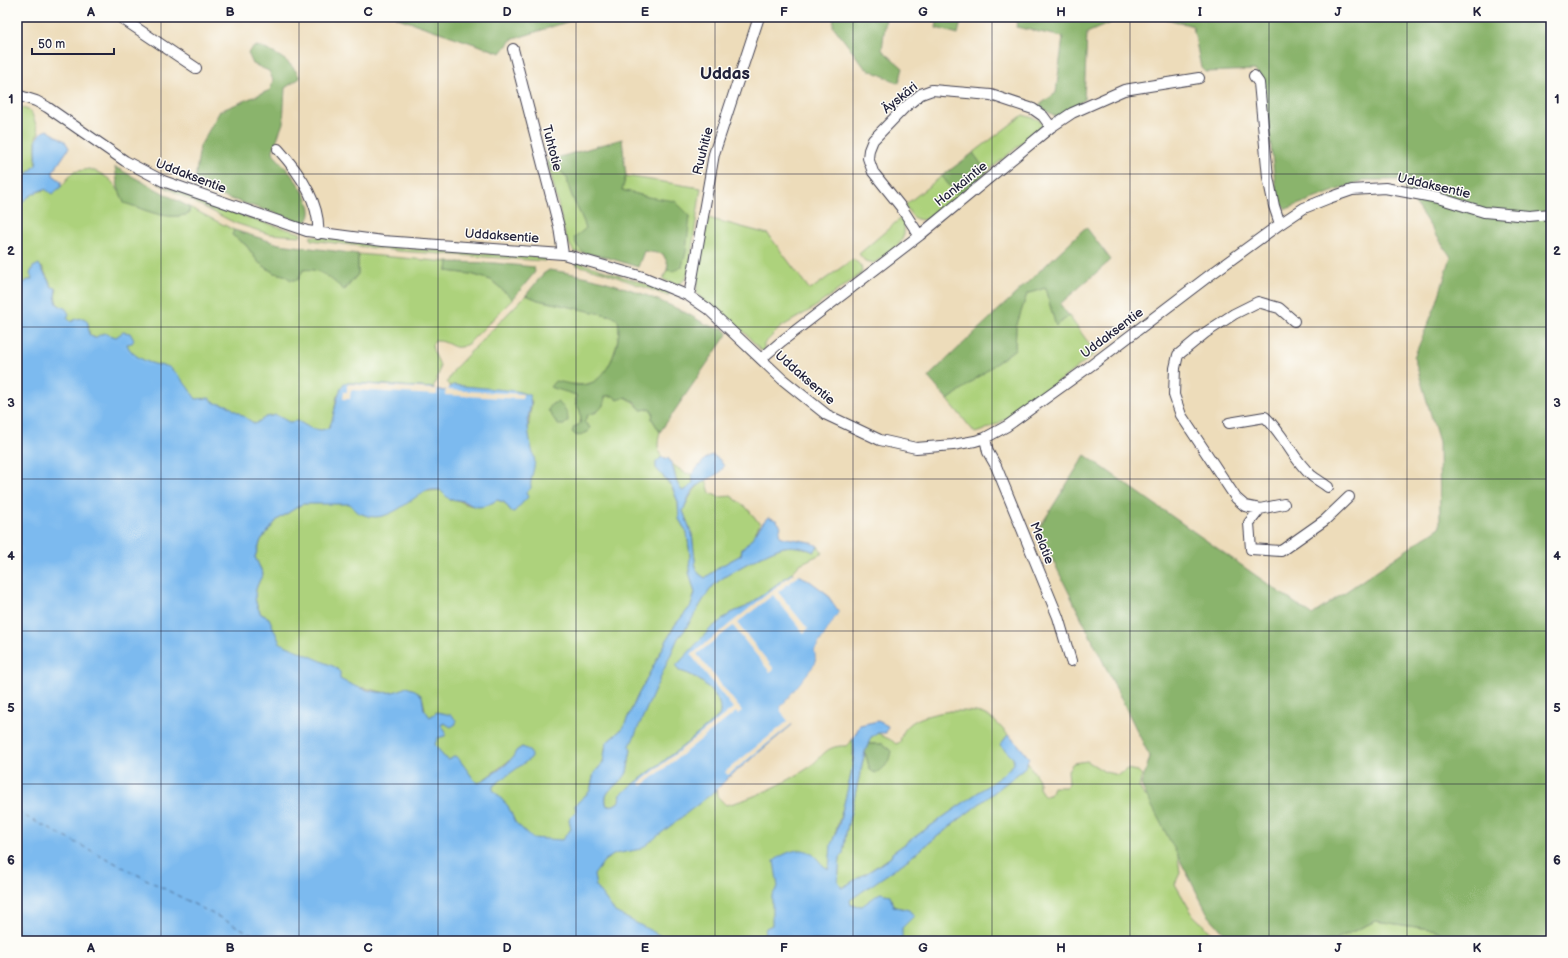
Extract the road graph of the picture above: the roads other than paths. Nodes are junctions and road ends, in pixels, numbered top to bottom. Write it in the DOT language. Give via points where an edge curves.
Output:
graph roads {
  1 [pos="120,17"];
  2 [pos="759,17"];
  3 [pos="513,48"];
  4 [pos="196,68"];
  5 [pos="1254,76"];
  6 [pos="1199,78"];
  7 [pos="17,95"];
  8 [pos="1052,126"];
  9 [pos="278,149"];
  10 [pos="1551,214"];
  11 [pos="1280,224"];
  12 [pos="318,234"];
  13 [pos="919,236"];
  14 [pos="562,254"];
  15 [pos="689,296"];
  16 [pos="1294,320"];
  17 [pos="762,358"];
  18 [pos="1229,423"];
  19 [pos="985,438"];
  20 [pos="1328,487"];
  21 [pos="1349,497"];
  22 [pos="1284,504"];
  23 [pos="1260,509"];
  24 [pos="1071,661"];
  1 -- 4 [label="street"];
  2 -- 15 [label="street, Ruuhitie" via="714,154"];
  3 -- 14 [label="street, Tuhtotie" via="559,227"];
  5 -- 11 [label="street" via="1259,83 1270,192"];
  6 -- 8 [label="street, Hankaintie" via="1124,90"];
  7 -- 12 [label="street, Uddaksentie" via="47,107 125,161 163,181"];
  8 -- 13 [label="street, Hankaintie"];
  8 -- 13 [label="street, Äyskäri" via="1033,109 991,95 932,90 921,94 910,103 872,140 868,158 873,172 901,207"];
  9 -- 12 [label="street" via="307,189 317,216"];
  10 -- 11 [label="street, Uddaksentie" via="1529,216 1484,212 1438,198 1385,188 1352,190 1304,208"];
  11 -- 19 [label="street, Uddaksentie" via="1094,364 1007,426"];
  12 -- 14 [label="street, Uddaksentie"];
  13 -- 17 [label="street, Hankaintie"];
  14 -- 15 [label="street, Uddaksentie" via="622,270"];
  15 -- 17 [label="street, Uddaksentie" via="708,309"];
  16 -- 23 [label="street" via="1279,308 1258,302 1205,333 1178,355 1175,368 1174,396 1181,415 1236,498 1245,506"];
  17 -- 19 [label="street, Uddaksentie" via="804,398 827,415 880,440 916,448 953,445"];
  18 -- 20 [label="street" via="1265,417 1274,425 1312,476"];
  19 -- 24 [label="street, Melatie" via="988,452 1058,617"];
  21 -- 23 [label="street" via="1325,520 1281,551 1251,549 1249,523"];
  22 -- 23 [label="street"];
}
